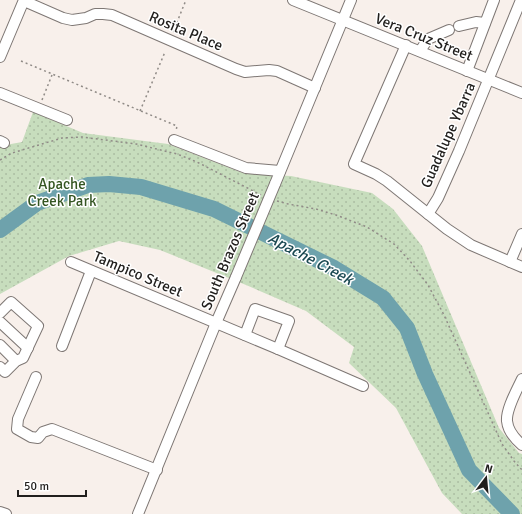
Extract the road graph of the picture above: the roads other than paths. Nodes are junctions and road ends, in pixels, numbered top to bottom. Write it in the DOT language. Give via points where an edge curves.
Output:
graph roads {
  1 [pos="293,0"];
  2 [pos="351,0"];
  3 [pos="494,0"];
  4 [pos="521,0"];
  5 [pos="24,1"];
  6 [pos="343,21"];
  7 [pos="485,23"];
  8 [pos="459,26"];
  9 [pos="448,30"];
  10 [pos="406,45"];
  11 [pos="420,51"];
  12 [pos="0,55"];
  13 [pos="467,70"];
  14 [pos="489,80"];
  15 [pos="315,88"];
  16 [pos="0,93"];
  17 [pos="522,93"];
  18 [pos="67,120"];
  19 [pos="174,140"];
  20 [pos="280,171"];
  21 [pos="428,214"];
  22 [pos="522,234"];
  23 [pos="71,262"];
  24 [pos="510,262"];
  25 [pos="522,267"];
  26 [pos="92,271"];
  27 [pos="0,313"];
  28 [pos="0,322"];
  29 [pos="216,323"];
  30 [pos="245,335"];
  31 [pos="0,345"];
  32 [pos="62,346"];
  33 [pos="28,348"];
  34 [pos="278,349"];
  35 [pos="16,361"];
  36 [pos="0,367"];
  37 [pos="36,377"];
  38 [pos="522,379"];
  39 [pos="363,386"];
  40 [pos="522,445"];
  41 [pos="157,470"];
  42 [pos="0,512"];
  43 [pos="6,514"];
  44 [pos="138,514"];
  1 -- 6 [label="street, Vera Cruz Street"];
  2 -- 6 [label="street, South Brazos Street"];
  3 -- 7 [label="street"];
  4 -- 14 [label="street, Guadalupe Ybarra"];
  5 -- 12 [label="street"];
  5 -- 15 [label="street, Rosita Place" via="72,20 94,14 112,15 236,69 245,72 277,71"];
  6 -- 10 [label="street, Vera Cruz Street"];
  6 -- 15 [label="street, South Brazos Street"];
  7 -- 8 [label="street" via="476,22"];
  7 -- 13 [label="street"];
  9 -- 11 [label="street" via="428,39"];
  10 -- 11 [label="street, Vera Cruz Street"];
  10 -- 21 [label="street" via="354,164 387,181"];
  11 -- 13 [label="street, Vera Cruz Street"];
  13 -- 14 [label="street, Vera Cruz Street"];
  14 -- 17 [label="street, Vera Cruz Street"];
  14 -- 21 [label="street, Guadalupe Ybarra" via="438,198"];
  15 -- 20 [label="street, South Brazos Street"];
  16 -- 18 [label="street"];
  19 -- 20 [label="street" via="246,168"];
  20 -- 29 [label="street, South Brazos Street, bridge"];
  21 -- 24 [label="street" via="471,245"];
  22 -- 24 [label="street"];
  23 -- 26 [label="street, Tampico Street"];
  24 -- 25 [label="street"];
  26 -- 29 [label="street, Tampico Street"];
  26 -- 32 [label="street"];
  27 -- 33 [label="street" via="11,302 38,326"];
  28 -- 33 [label="street"];
  29 -- 30 [label="street, Tampico Street"];
  29 -- 41 [label="street, South Brazos Street"];
  30 -- 34 [label="street, Tampico Street"];
  30 -- 34 [label="street" via="255,308 289,321"];
  31 -- 35 [label="street"];
  33 -- 35 [label="street" via="23,358"];
  34 -- 39 [label="street, Tampico Street"];
  35 -- 36 [label="street" via="5,372"];
  37 -- 41 [label="street" via="18,419 17,430 38,438 43,432 52,429"];
  38 -- 40 [label="street" via="508,413 507,422 510,431"];
  41 -- 44 [label="street, South Brazos Street"];
  42 -- 43 [label="street"];
}
